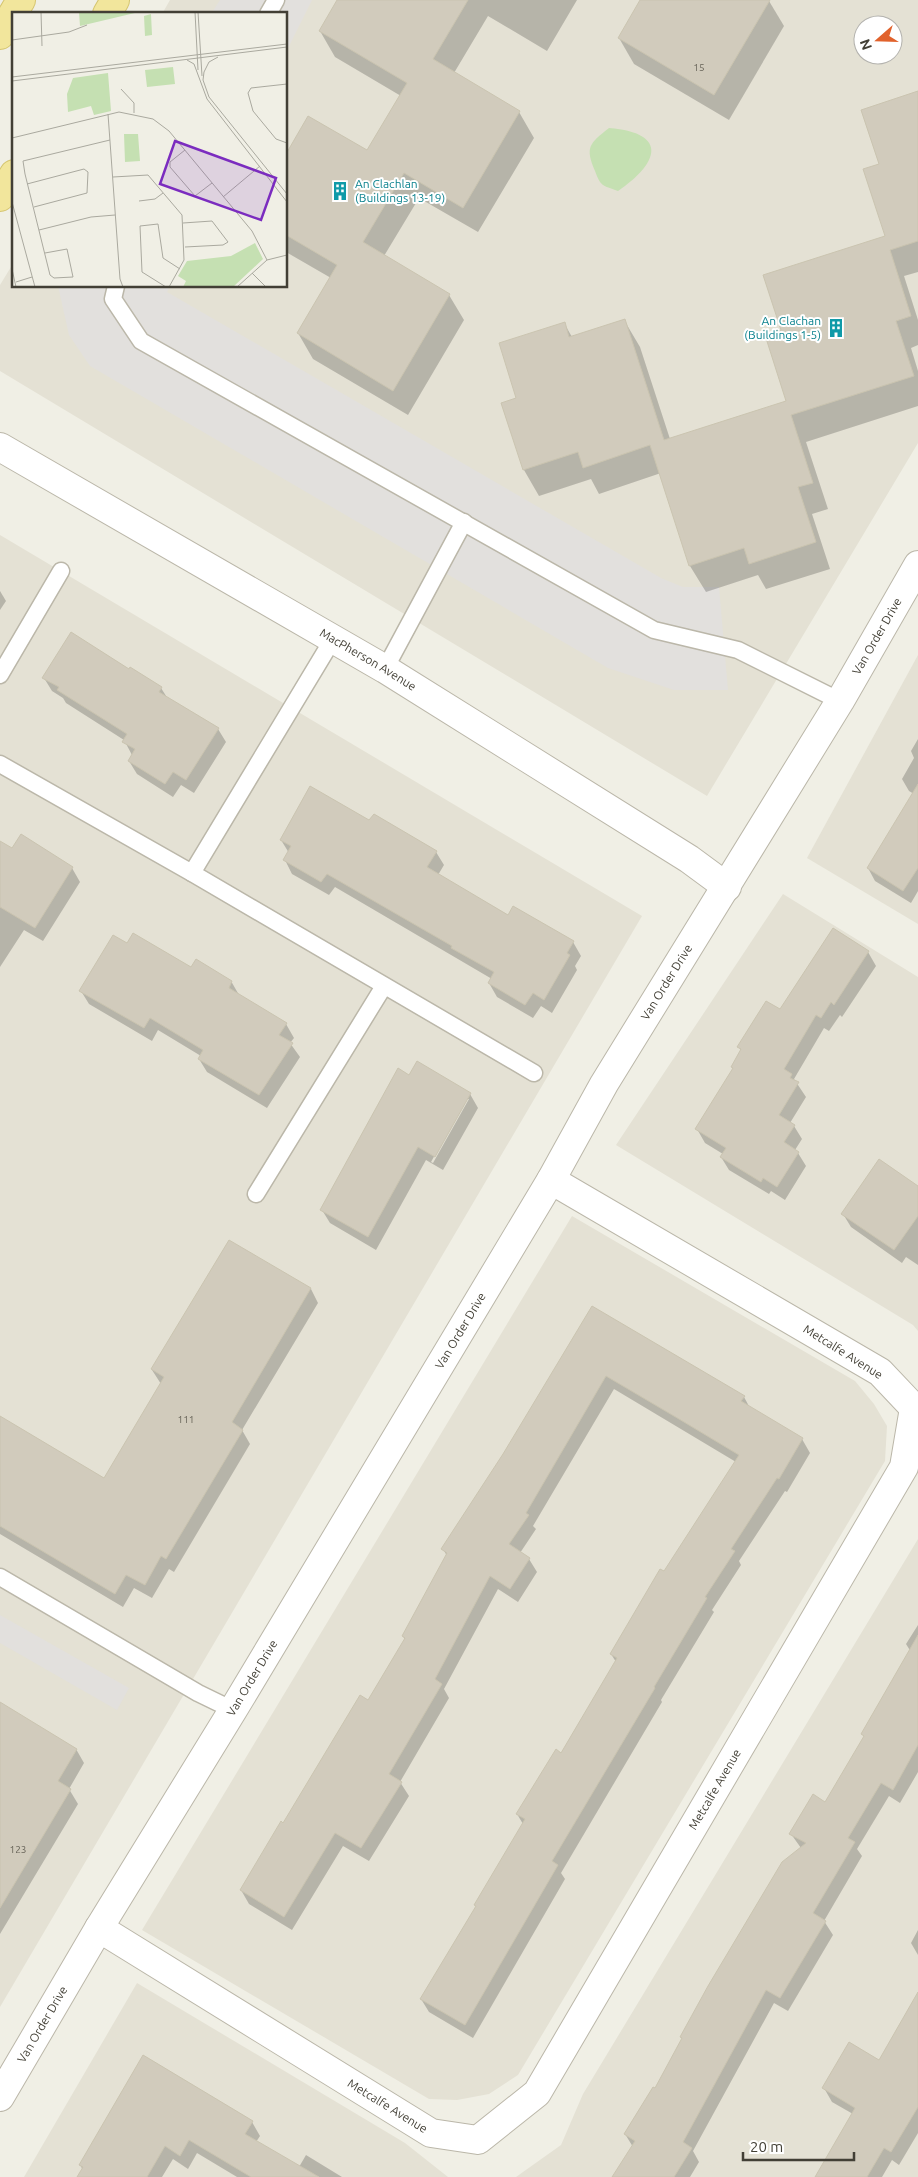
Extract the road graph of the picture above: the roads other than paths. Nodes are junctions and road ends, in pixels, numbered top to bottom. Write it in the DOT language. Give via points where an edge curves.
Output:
graph roads {
  1 [pos="21,0"];
  2 [pos="115,0"];
  3 [pos="276,0"];
  4 [pos="14,12"];
  5 [pos="108,12"];
  6 [pos="269,12"];
  7 [pos="12,15"];
  8 [pos="0,36"];
  9 [pos="12,177"];
  10 [pos="0,198"];
  11 [pos="116,288"];
  12 [pos="0,447"];
  13 [pos="464,522"];
  14 [pos="918,565"];
  15 [pos="61,572"];
  16 [pos="333,639"];
  17 [pos="384,669"];
  18 [pos="0,675"];
  19 [pos="840,701"];
  20 [pos="0,764"];
  21 [pos="192,873"];
  22 [pos="727,887"];
  23 [pos="384,986"];
  24 [pos="534,1073"];
  25 [pos="551,1180"];
  26 [pos="256,1194"];
  27 [pos="0,1578"];
  28 [pos="233,1710"];
  29 [pos="99,1928"];
  30 [pos="2,2088"];
  1 -- 4 [label="main road"];
  2 -- 5 [label="main road"];
  3 -- 6 [label="lane"];
  7 -- 8 [label="main road"];
  9 -- 10 [label="main road"];
  11 -- 13 [label="lane" via="113,300 141,340"];
  12 -- 16 [label="street, MacPherson Avenue"];
  13 -- 17 [label="lane"];
  13 -- 19 [label="lane" via="654,630 738,650"];
  14 -- 19 [label="street, Van Order Drive"];
  15 -- 18 [label="lane"];
  16 -- 17 [label="street, MacPherson Avenue"];
  16 -- 21 [label="lane"];
  17 -- 22 [label="street, MacPherson Avenue" via="689,859"];
  19 -- 22 [label="street, Van Order Drive"];
  20 -- 21 [label="lane"];
  21 -- 23 [label="lane"];
  22 -- 25 [label="street, Van Order Drive" via="604,1084"];
  23 -- 24 [label="lane"];
  23 -- 26 [label="lane"];
  25 -- 28 [label="street, Van Order Drive"];
  25 -- 29 [label="street, Metcalfe Avenue" via="880,1372 914,1408 904,1468 536,2093 478,2140 431,2133"];
  27 -- 28 [label="lane"];
  28 -- 29 [label="street, Van Order Drive"];
  29 -- 30 [label="street, Van Order Drive"];
}
